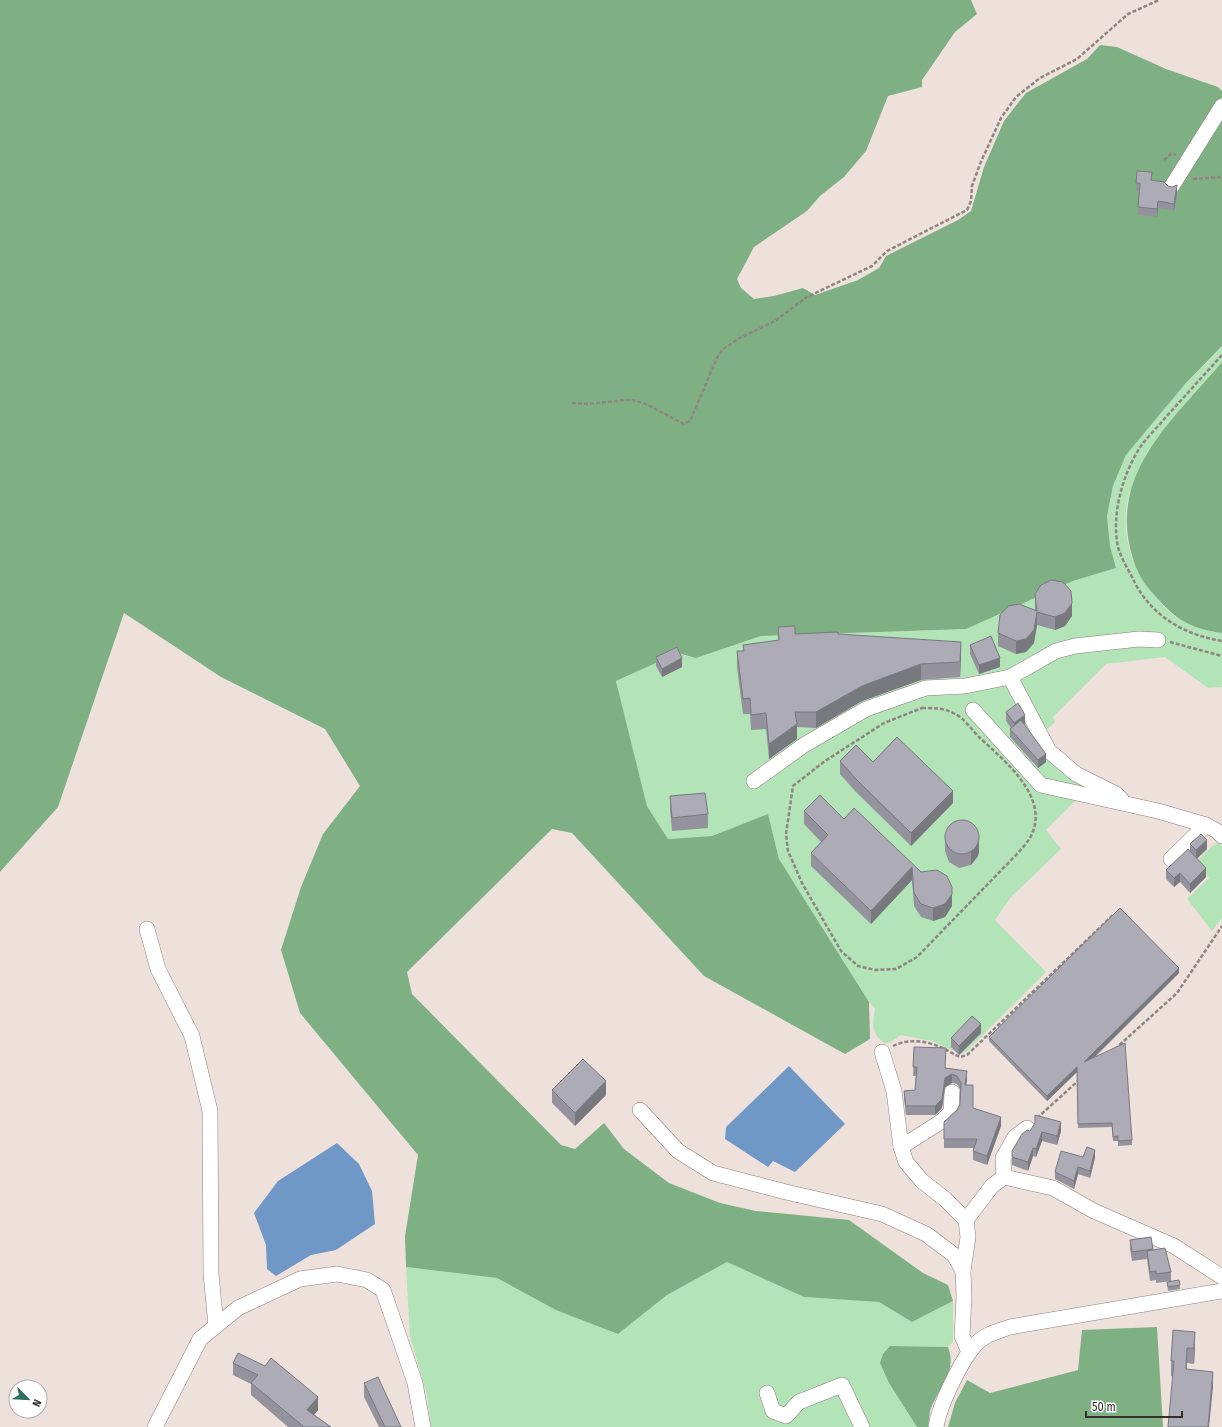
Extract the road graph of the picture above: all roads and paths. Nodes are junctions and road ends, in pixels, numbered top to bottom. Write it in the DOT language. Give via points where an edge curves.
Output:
graph roads {
  1 [pos="1160,0"];
  2 [pos="1222,106"];
  3 [pos="1222,177"];
  4 [pos="1174,183"];
  5 [pos="1222,355"];
  6 [pos="572,404"];
  7 [pos="1158,640"];
  8 [pos="1222,641"];
  9 [pos="1222,656"];
  10 [pos="1010,677"];
  11 [pos="973,710"];
  12 [pos="754,781"];
  13 [pos="1125,803"];
  14 [pos="1206,825"];
  15 [pos="786,834"];
  16 [pos="1222,836"];
  17 [pos="1171,859"];
  18 [pos="1118,910"];
  19 [pos="1222,926"];
  20 [pos="147,929"];
  21 [pos="1114,1050"];
  22 [pos="882,1052"];
  23 [pos="1079,1081"];
  24 [pos="952,1092"];
  25 [pos="640,1110"];
  26 [pos="1027,1128"];
  27 [pos="901,1147"];
  28 [pos="1004,1177"];
  29 [pos="966,1220"];
  30 [pos="964,1270"];
  31 [pos="1222,1277"];
  32 [pos="1222,1291"];
  33 [pos="216,1326"];
  34 [pos="969,1352"];
  35 [pos="767,1393"];
  36 [pos="155,1427"];
  37 [pos="423,1427"];
  38 [pos="862,1427"];
  39 [pos="936,1427"];
  1 -- 6 [label="path" via="1128,14 1077,58 1040,78 1016,97 1001,118 980,164 967,210 887,252 872,266 807,297 775,321 738,339 723,350 688,423 684,424 633,400"];
  2 -- 4 [label="street"];
  3 -- 4 [label="path"];
  5 -- 8 [label="path" via="1142,446 1121,493 1116,524 1118,548 1149,605 1184,631"];
  7 -- 9 [label="path"];
  7 -- 10 [label="street" via="1075,646 1056,651"];
  10 -- 12 [label="street" via="965,686 926,688 866,709 804,745"];
  10 -- 13 [label="street" via="1049,751 1076,774 1116,794"];
  11 -- 13 [label="street" via="1041,785"];
  13 -- 14 [label="street"];
  14 -- 16 [label="street"];
  14 -- 17 [label="street"];
  15 -- 15 [label="path" via="793,786 824,761 884,723 922,708 940,708 956,714 1016,773 1027,789 1034,808 1035,823 1030,838 1016,855 917,956 896,969 875,970 858,966 841,951 802,883 788,851"];
  18 -- 22 [label="path" via="967,1055 960,1057 940,1046 915,1041 902,1042"];
  19 -- 21 [label="path" via="1177,993"];
  20 -- 33 [label="street" via="158,969 192,1036 210,1111 211,1274"];
  22 -- 27 [label="street" via="894,1091"];
  23 -- 26 [label="path"];
  24 -- 27 [label="street" via="951,1112 942,1121"];
  25 -- 30 [label="street" via="678,1151 713,1173 882,1214 926,1234 954,1255"];
  26 -- 28 [label="street" via="1015,1137 1003,1158"];
  27 -- 29 [label="street" via="906,1162 922,1181"];
  28 -- 29 [label="street" via="992,1186"];
  28 -- 31 [label="street" via="1053,1188 1094,1211 1174,1246"];
  29 -- 30 [label="street" via="968,1237"];
  30 -- 34 [label="street" via="962,1336"];
  32 -- 34 [label="street" via="1010,1327 991,1333 977,1342"];
  33 -- 36 [label="street" via="200,1339"];
  33 -- 37 [label="street" via="238,1308 300,1279 337,1274 368,1280 383,1290 386,1298 415,1383"];
  34 -- 39 [label="street" via="945,1400"];
  35 -- 38 [label="street" via="773,1411 786,1416 799,1402 842,1385"];
}
